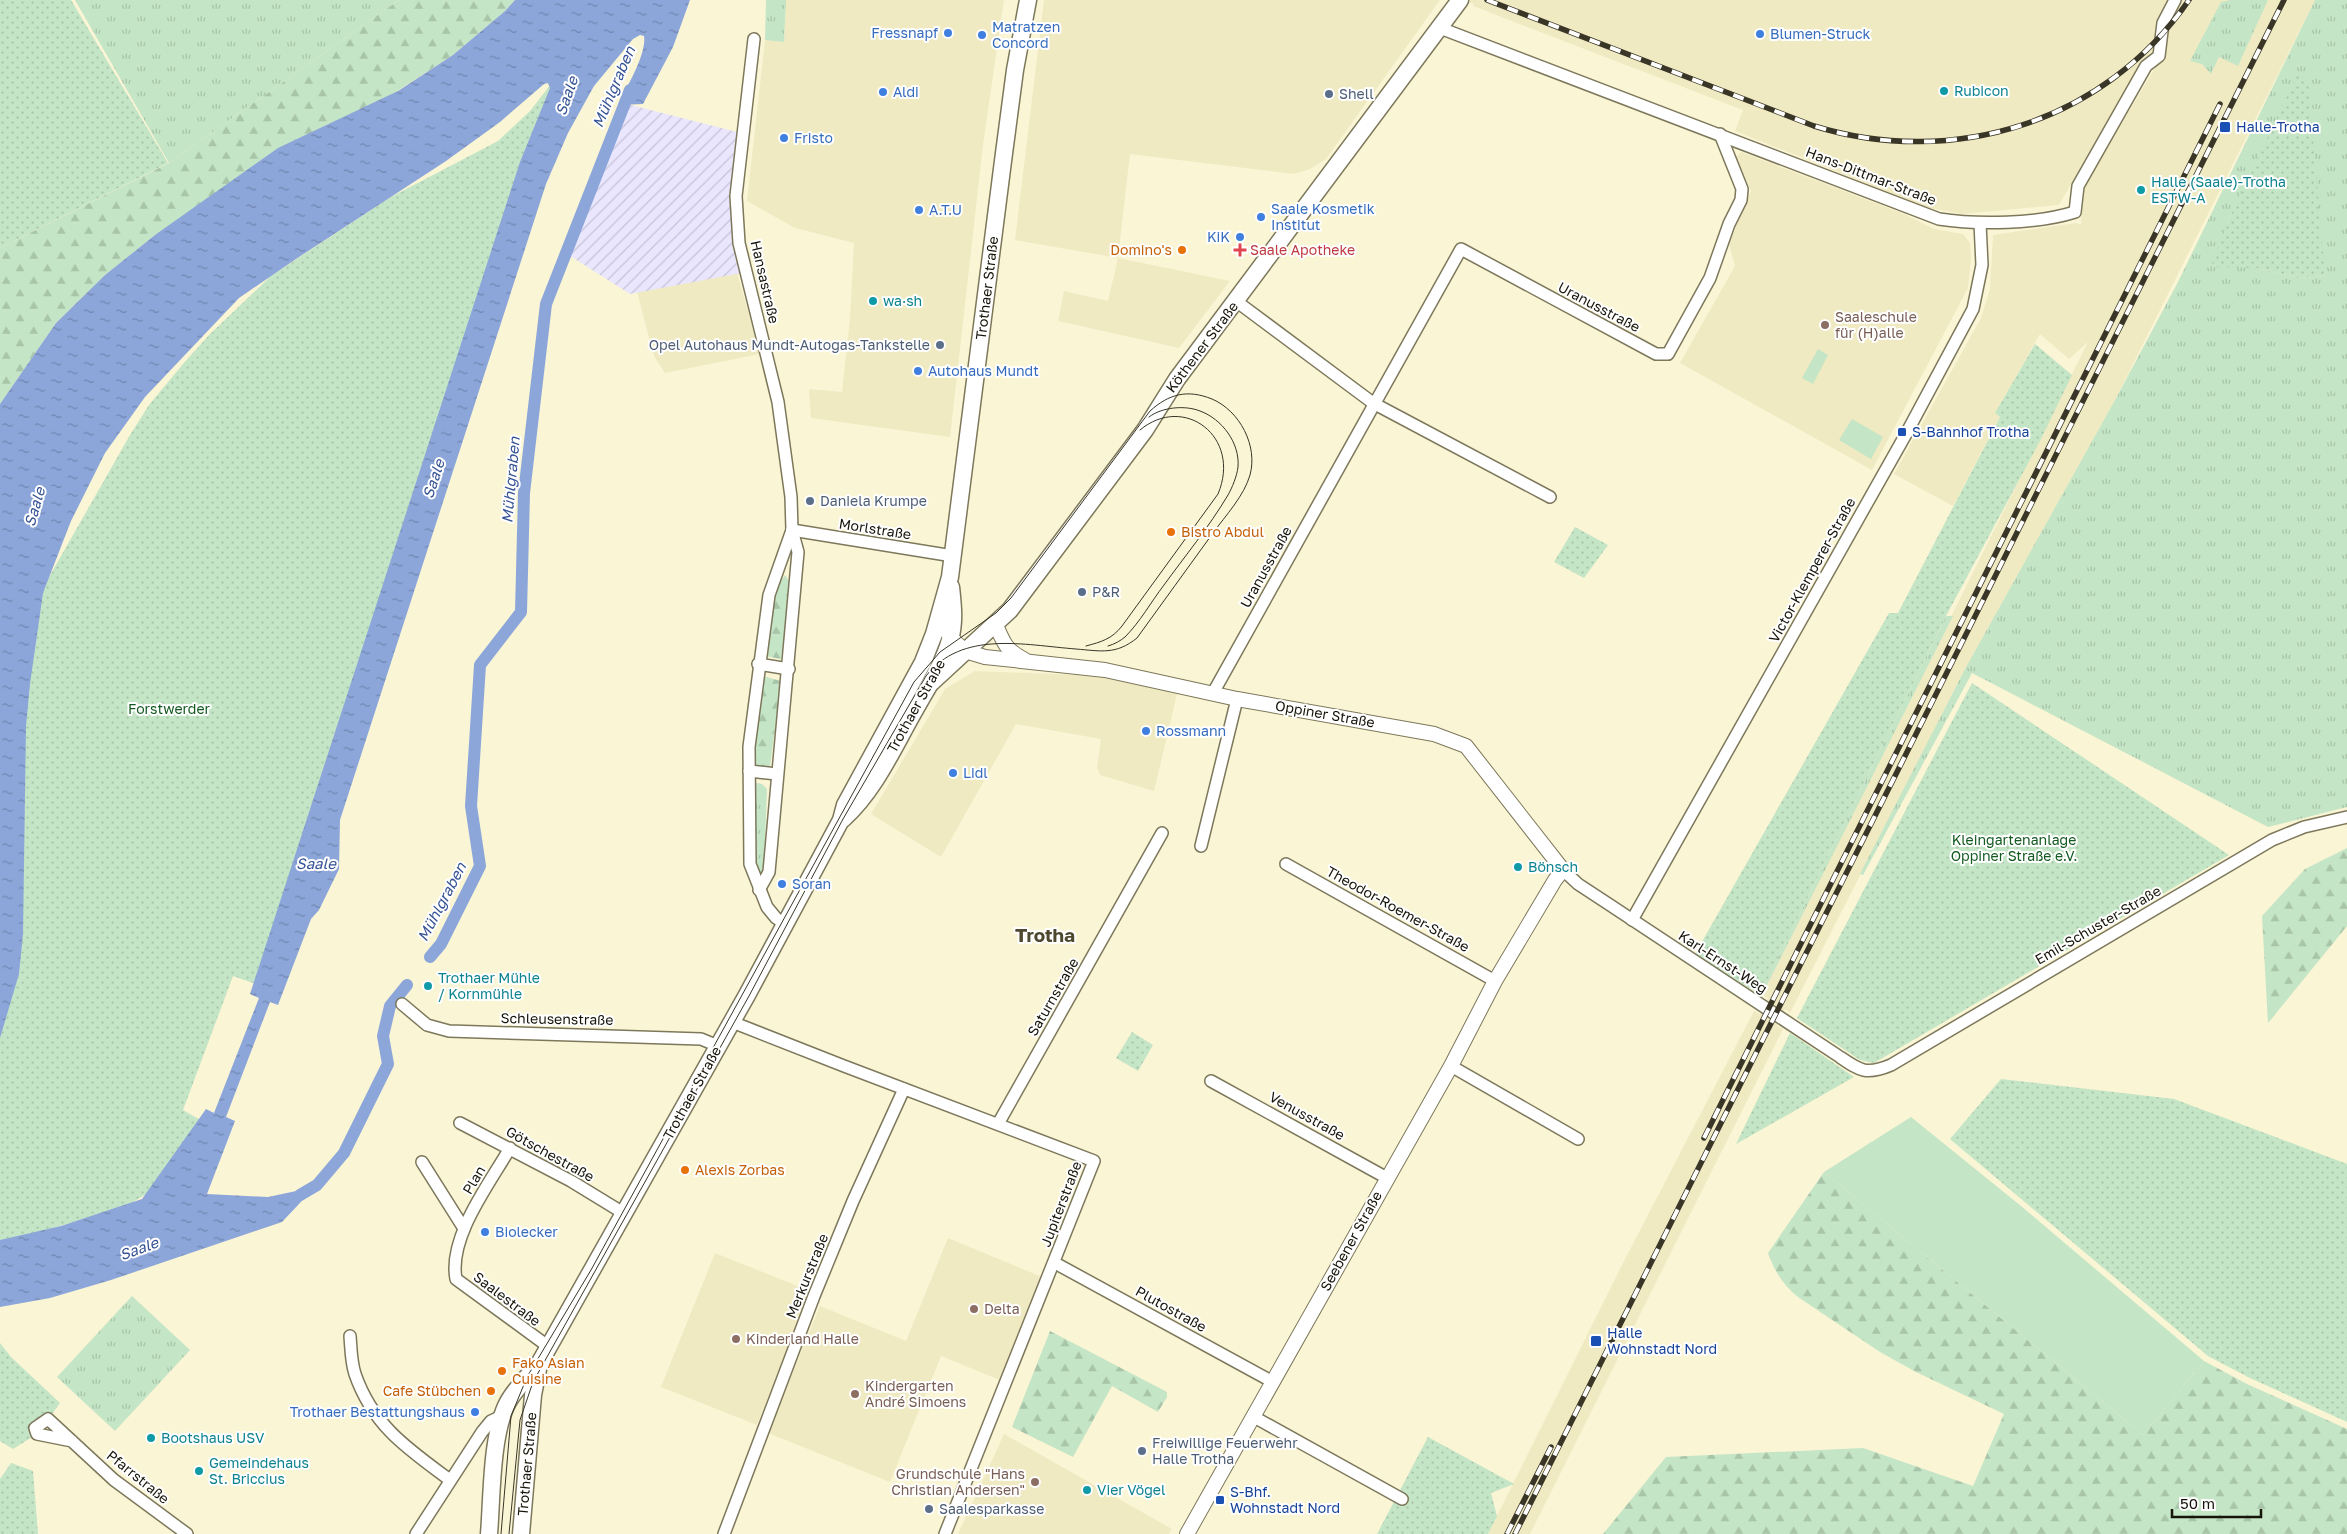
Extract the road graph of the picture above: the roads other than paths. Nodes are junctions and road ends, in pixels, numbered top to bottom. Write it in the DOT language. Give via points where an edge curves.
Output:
graph roads {
  1 [pos="1028,0"];
  2 [pos="1460,0"];
  3 [pos="2175,0"];
  4 [pos="1440,28"];
  5 [pos="754,39"];
  6 [pos="1720,134"];
  7 [pos="1980,223"];
  8 [pos="1236,301"];
  9 [pos="1373,402"];
  10 [pos="1550,496"];
  11 [pos="792,530"];
  12 [pos="953,556"];
  13 [pos="778,567"];
  14 [pos="797,570"];
  15 [pos="950,577"];
  16 [pos="941,610"];
  17 [pos="996,625"];
  18 [pos="951,638"];
  19 [pos="966,651"];
  20 [pos="1028,661"];
  21 [pos="758,664"];
  22 [pos="789,670"];
  23 [pos="932,682"];
  24 [pos="1213,693"];
  25 [pos="1238,699"];
  26 [pos="749,771"];
  27 [pos="777,774"];
  28 [pos="2347,817"];
  29 [pos="841,820"];
  30 [pos="1162,833"];
  31 [pos="1201,846"];
  32 [pos="1286,864"];
  33 [pos="1563,870"];
  34 [pos="760,890"];
  35 [pos="1632,920"];
  36 [pos="785,924"];
  37 [pos="1495,981"];
  38 [pos="402,1004"];
  39 [pos="732,1022"];
  40 [pos="718,1046"];
  41 [pos="1451,1066"];
  42 [pos="1870,1072"];
  43 [pos="1212,1081"];
  44 [pos="904,1089"];
  45 [pos="460,1123"];
  46 [pos="998,1124"];
  47 [pos="1578,1139"];
  48 [pos="510,1148"];
  49 [pos="422,1162"];
  50 [pos="1387,1178"];
  51 [pos="625,1214"];
  52 [pos="463,1228"];
  53 [pos="1055,1263"];
  54 [pos="350,1336"];
  55 [pos="549,1347"];
  56 [pos="540,1364"];
  57 [pos="1273,1382"];
  58 [pos="502,1416"];
  59 [pos="1254,1417"];
  60 [pos="72,1441"];
  61 [pos="450,1480"];
  62 [pos="1402,1499"];
  63 [pos="187,1534"];
  64 [pos="416,1534"];
  65 [pos="489,1534"];
  66 [pos="521,1534"];
  67 [pos="724,1534"];
  68 [pos="945,1534"];
  69 [pos="1188,1534"];
  1 -- 12 [label="main road, Trothaer Straße" via="1015,70"];
  2 -- 4 [label="main road, Köthener Straße"];
  3 -- 7 [label="street, Hans-Dittmar-Straße" via="2163,23 2159,56 2146,66 2078,186 2075,212 2059,217"];
  4 -- 6 [label="street, Hans-Dittmar-Straße"];
  4 -- 8 [label="main road, Köthener Straße"];
  5 -- 11 [label="street, Hansastraße" via="736,196 739,243 778,402 791,497"];
  6 -- 7 [label="street, Hans-Dittmar-Straße" via="1939,219"];
  6 -- 9 [label="street, Uranusstraße" via="1742,189 1741,200 1728,224 1710,278 1668,354 1656,354 1461,249"];
  7 -- 35 [label="street, Victor-Klemperer-Straße" via="1982,265 1973,309 1902,442"];
  8 -- 9 [label="street"];
  8 -- 17 [label="main road, Köthener Straße" via="1169,390 1145,430"];
  9 -- 10 [label="street"];
  9 -- 24 [label="street, Uranusstraße"];
  11 -- 12 [label="street, Morlstraße"];
  11 -- 13 [label="street"];
  11 -- 14 [label="street" via="798,552"];
  12 -- 15 [label="main road, Trothaer Straße"];
  13 -- 14 [label="street"];
  13 -- 21 [label="street" via="769,595"];
  14 -- 22 [label="street"];
  15 -- 16 [label="main road, Trothaer Straße"];
  15 -- 18 [label="main road, Trothaer Straße" via="954,621"];
  16 -- 18 [label="street, Oppiner Straße"];
  16 -- 29 [label="main road, Trothaer Straße" via="923,662 845,805"];
  17 -- 19 [label="main road, Köthener Straße"];
  17 -- 20 [label="street, Oppiner Straße" via="1010,652"];
  18 -- 19 [label="street, Oppiner Straße"];
  18 -- 23 [label="main road, Trothaer Straße"];
  19 -- 20 [label="street, Oppiner Straße" via="985,657"];
  19 -- 23 [label="main road, Köthener Straße"];
  20 -- 24 [label="street, Oppiner Straße" via="1105,670"];
  21 -- 22 [label="street"];
  21 -- 26 [label="street"];
  22 -- 27 [label="street"];
  23 -- 29 [label="main road, Trothaer Straße" via="872,784 857,806"];
  24 -- 25 [label="street, Oppiner Straße"];
  25 -- 31 [label="street"];
  25 -- 33 [label="street, Oppiner Straße" via="1434,734 1466,746"];
  26 -- 27 [label="street"];
  26 -- 34 [label="street" via="750,864"];
  27 -- 34 [label="street" via="769,872"];
  28 -- 42 [label="street, Emil-Schuster-Straße" via="2304,827 2272,840 1891,1065"];
  29 -- 36 [label="main road, Trothaer Straße"];
  30 -- 46 [label="street, Saturnstraße"];
  32 -- 37 [label="street, Theodor-Roemer-Straße"];
  33 -- 35 [label="street, Karl-Ernst-Weg" via="1578,884"];
  33 -- 37 [label="street, Seebener Straße"];
  34 -- 36 [label="street" via="767,907"];
  35 -- 42 [label="street, Karl-Ernst-Weg" via="1852,1065"];
  36 -- 39 [label="main road, Trothaer Straße"];
  37 -- 41 [label="street, Seebener Straße"];
  38 -- 40 [label="street, Schleusenstraße" via="427,1025 448,1031 701,1039"];
  39 -- 40 [label="main road, Trothaer Straße"];
  39 -- 44 [label="street, Jupiterstraße"];
  40 -- 51 [label="main road, Trothaer Straße"];
  41 -- 47 [label="street"];
  41 -- 50 [label="street, Seebener Straße"];
  43 -- 50 [label="street, Venusstraße"];
  44 -- 46 [label="street, Jupiterstraße"];
  44 -- 67 [label="street, Merkurstraße" via="818,1287"];
  45 -- 48 [label="street, Götschestraße"];
  46 -- 53 [label="street, Jupiterstraße" via="1094,1161"];
  48 -- 51 [label="street, Götschestraße" via="571,1180"];
  48 -- 52 [label="street, Plan"];
  49 -- 52 [label="street"];
  50 -- 57 [label="street, Seebener Straße"];
  51 -- 55 [label="main road, Trothaer Straße"];
  52 -- 55 [label="street, Saalestraße" via="454,1270 456,1279"];
  53 -- 57 [label="street, Plutostraße"];
  53 -- 68 [label="street, Jupiterstraße"];
  54 -- 61 [label="street" via="355,1373 375,1415 392,1436"];
  55 -- 56 [label="main road, Trothaer Straße"];
  56 -- 58 [label="main road, Trothaer Straße" via="515,1390"];
  56 -- 66 [label="main road, Trothaer Straße" via="533,1395"];
  57 -- 59 [label="street, Seebener Straße"];
  58 -- 61 [label="street, Trothaer Straße" via="491,1421 482,1432"];
  58 -- 65 [label="main road, Trothaer Straße"];
  59 -- 62 [label="street"];
  59 -- 69 [label="street, Seebener Straße"];
  60 -- 63 [label="street, Pfarrstraße" via="114,1480"];
  61 -- 64 [label="street, Trothaer Straße"];
}
